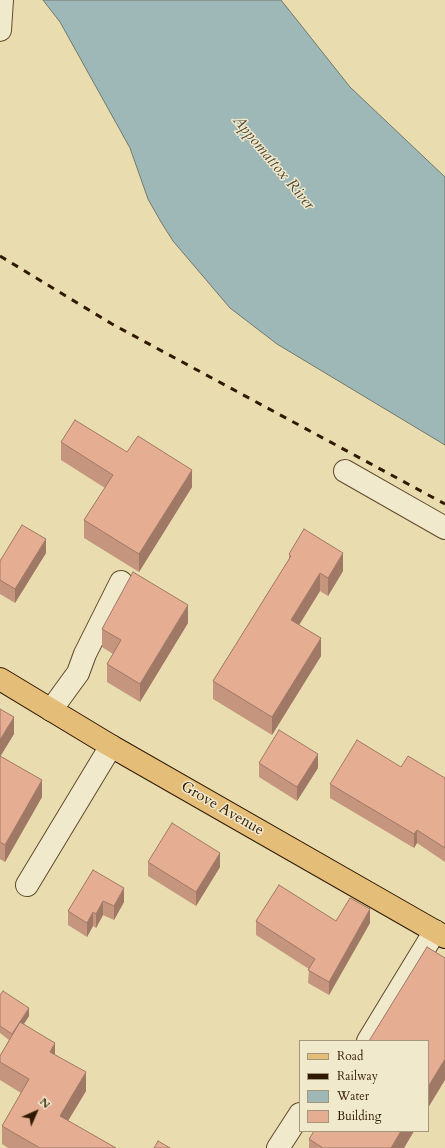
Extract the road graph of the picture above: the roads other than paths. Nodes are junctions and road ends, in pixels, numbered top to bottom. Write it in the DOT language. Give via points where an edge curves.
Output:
graph roads {
  1 [pos="2,0"];
  2 [pos="0,30"];
  3 [pos="345,471"];
  4 [pos="445,528"];
  5 [pos="121,582"];
  6 [pos="0,679"];
  7 [pos="52,710"];
  8 [pos="111,746"];
  9 [pos="28,885"];
  10 [pos="440,934"];
  11 [pos="369,1040"];
  12 [pos="299,1116"];
  13 [pos="278,1148"];
  1 -- 2 [label="lane"];
  3 -- 4 [label="lane"];
  5 -- 7 [label="lane" via="78,673"];
  6 -- 7 [label="main road, Grove Avenue"];
  7 -- 8 [label="main road, Grove Avenue"];
  8 -- 9 [label="lane"];
  8 -- 10 [label="main road, Grove Avenue"];
  10 -- 11 [label="lane"];
  12 -- 13 [label="lane"];
}
